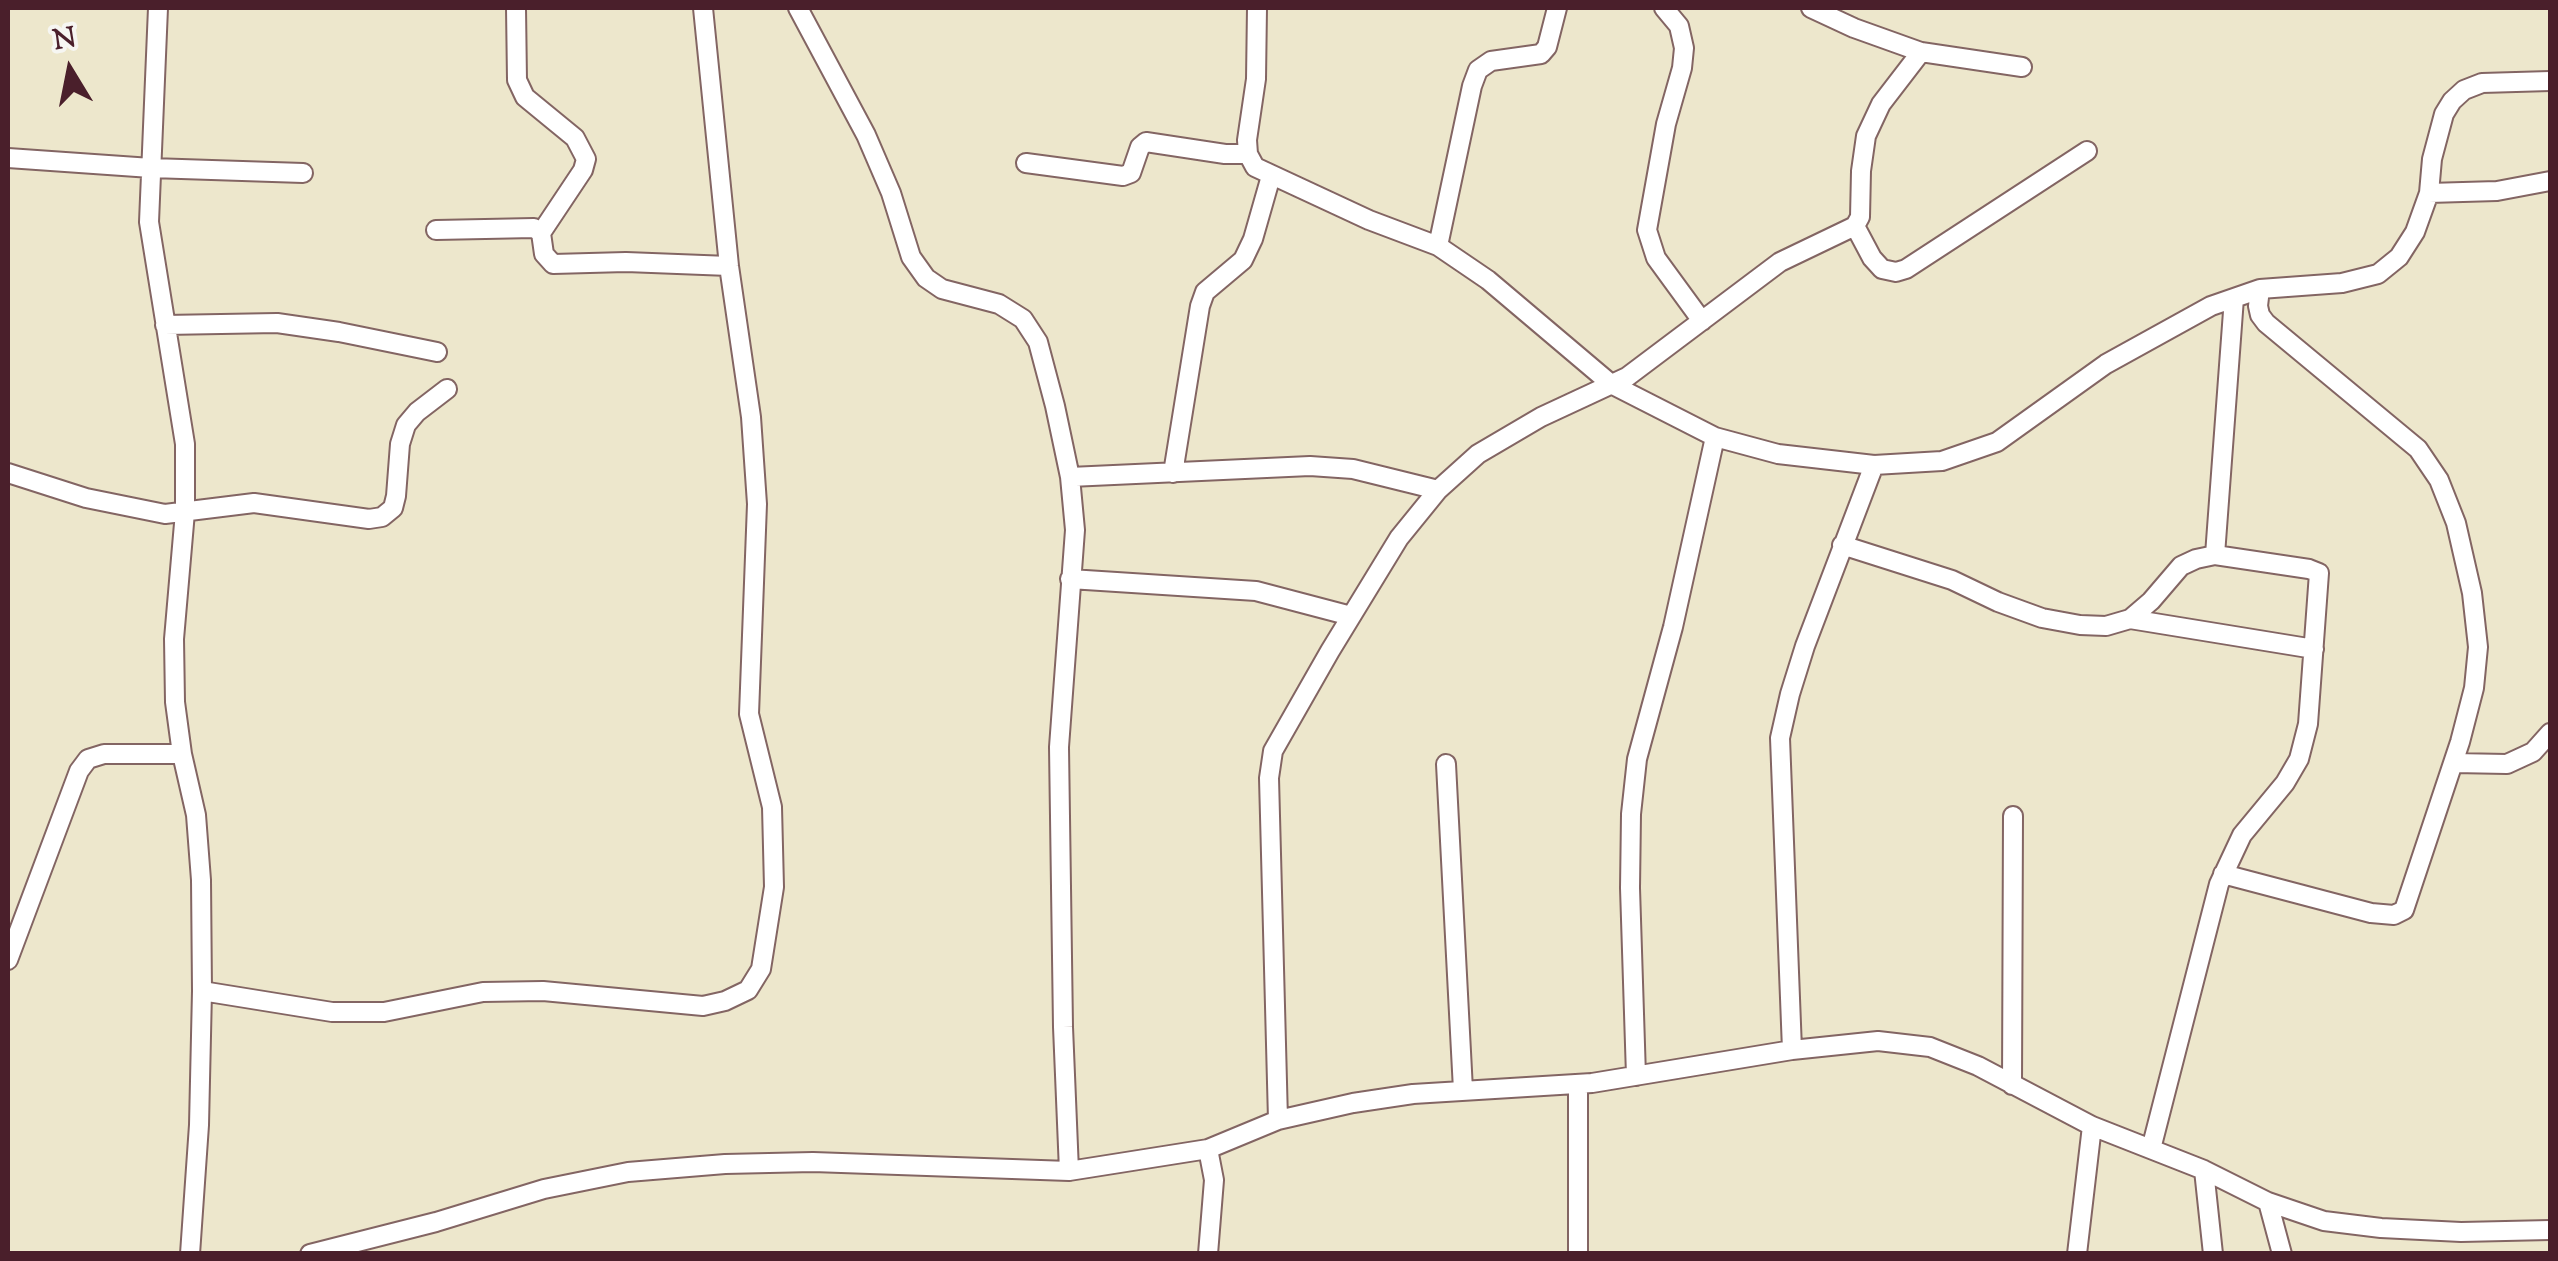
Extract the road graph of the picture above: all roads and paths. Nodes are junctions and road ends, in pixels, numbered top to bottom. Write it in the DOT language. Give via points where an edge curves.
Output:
graph roads {
  1 [pos="158,8"];
  2 [pos="516,8"];
  3 [pos="704,8"];
  4 [pos="798,8"];
  5 [pos="1257,8"];
  6 [pos="1557,8"];
  7 [pos="1664,8"];
  8 [pos="1811,8"];
  9 [pos="1921,52"];
  10 [pos="2022,67"];
  11 [pos="2550,82"];
  12 [pos="2088,150"];
  13 [pos="1248,154"];
  14 [pos="8,158"];
  15 [pos="1026,163"];
  16 [pos="151,168"];
  17 [pos="302,173"];
  18 [pos="1271,176"];
  19 [pos="2550,181"];
  20 [pos="2428,193"];
  21 [pos="1855,226"];
  22 [pos="436,230"];
  23 [pos="542,233"];
  24 [pos="1438,246"];
  25 [pos="729,266"];
  26 [pos="2260,289"];
  27 [pos="2234,298"];
  28 [pos="1702,320"];
  29 [pos="165,325"];
  30 [pos="437,352"];
  31 [pos="1611,384"];
  32 [pos="447,389"];
  33 [pos="1715,437"];
  34 [pos="1874,465"];
  35 [pos="8,473"];
  36 [pos="1173,474"];
  37 [pos="1070,477"];
  38 [pos="1438,490"];
  39 [pos="186,512"];
  40 [pos="1842,545"];
  41 [pos="2216,555"];
  42 [pos="1070,579"];
  43 [pos="1351,616"];
  44 [pos="2130,619"];
  45 [pos="2314,649"];
  46 [pos="2550,732"];
  47 [pos="182,754"];
  48 [pos="2454,763"];
  49 [pos="1446,764"];
  50 [pos="2013,816"];
  51 [pos="2223,874"];
  52 [pos="8,960"];
  53 [pos="202,991"];
  54 [pos="1792,1050"];
  55 [pos="1636,1076"];
  56 [pos="1578,1084"];
  57 [pos="2012,1085"];
  58 [pos="1464,1090"];
  59 [pos="1278,1120"];
  60 [pos="2092,1126"];
  61 [pos="2151,1149"];
  62 [pos="1208,1150"];
  63 [pos="2204,1170"];
  64 [pos="1068,1171"];
  65 [pos="2268,1202"];
  66 [pos="2550,1230"];
  67 [pos="190,1254"];
  68 [pos="310,1254"];
  69 [pos="1208,1254"];
  70 [pos="1578,1254"];
  71 [pos="2077,1254"];
  72 [pos="2213,1254"];
  73 [pos="2282,1254"];
  1 -- 16 [label="street"];
  2 -- 23 [label="street" via="517,80 525,97 575,138 586,159"];
  3 -- 25 [label="street"];
  4 -- 37 [label="street" via="866,135 911,256 926,278 998,304 1023,319 1038,342"];
  5 -- 13 [label="street"];
  6 -- 24 [label="street" via="1540,54 1492,61 1478,70"];
  7 -- 28 [label="street" via="1684,48 1647,230 1656,258"];
  8 -- 9 [label="street"];
  9 -- 10 [label="street"];
  9 -- 21 [label="street" via="1866,136"];
  11 -- 20 [label="street" via="2482,83 2464,90 2444,114"];
  12 -- 21 [label="street" via="1896,272 1872,258"];
  13 -- 15 [label="street" via="1146,142 1123,176"];
  13 -- 18 [label="street"];
  14 -- 16 [label="street"];
  16 -- 17 [label="street"];
  16 -- 29 [label="street" via="149,222"];
  18 -- 24 [label="street"];
  18 -- 36 [label="street" via="1244,260 1206,292 1200,306"];
  19 -- 20 [label="street"];
  20 -- 26 [label="street" via="2415,232 2378,274"];
  21 -- 28 [label="street" via="1780,262"];
  22 -- 23 [label="street"];
  23 -- 25 [label="street" via="544,254 553,264"];
  24 -- 31 [label="street"];
  25 -- 53 [label="street" via="757,504 749,714 772,807 773,840 768,938 748,990 703,1006 483,992 384,1012 332,1012"];
  26 -- 27 [label="street"];
  26 -- 48 [label="street" via="2266,323 2418,449 2439,480 2456,523 2478,647"];
  27 -- 34 [label="street" via="2106,364 1997,442 1942,461"];
  27 -- 41 [label="street"];
  28 -- 31 [label="street"];
  29 -- 30 [label="street" via="276,324"];
  29 -- 39 [label="street" via="185,444"];
  31 -- 33 [label="street"];
  31 -- 38 [label="street" via="1478,454"];
  32 -- 39 [label="street" via="406,425 396,496 382,517 254,503"];
  33 -- 34 [label="street" via="1778,454"];
  33 -- 55 [label="street" via="1637,760 1630,888"];
  34 -- 40 [label="street"];
  35 -- 39 [label="street" via="136,510"];
  36 -- 37 [label="street"];
  36 -- 38 [label="street" via="1310,466"];
  37 -- 42 [label="street"];
  38 -- 43 [label="street"];
  39 -- 47 [label="street" via="174,639"];
  40 -- 44 [label="street" via="2042,618 2093,626"];
  40 -- 54 [label="street" via="1780,738"];
  41 -- 44 [label="street" via="2181,566"];
  41 -- 45 [label="street" via="2319,573"];
  42 -- 43 [label="street" via="1256,591"];
  42 -- 64 [label="street" via="1059,747"];
  43 -- 59 [label="street" via="1273,751 1269,778"];
  44 -- 45 [label="street"];
  45 -- 51 [label="street" via="2298,759 2242,835"];
  46 -- 48 [label="street" via="2533,752 2507,764"];
  47 -- 52 [label="street" via="88,759"];
  47 -- 53 [label="street" via="196,815"];
  48 -- 51 [label="street" via="2404,910 2371,912"];
  49 -- 58 [label="street"];
  50 -- 57 [label="street"];
  51 -- 61 [label="street"];
  53 -- 67 [label="street"];
  54 -- 55 [label="street"];
  54 -- 57 [label="street" via="1878,1041 1930,1047"];
  55 -- 56 [label="street"];
  56 -- 58 [label="street"];
  56 -- 70 [label="street"];
  57 -- 60 [label="street"];
  58 -- 59 [label="street"];
  59 -- 62 [label="street"];
  60 -- 61 [label="street"];
  60 -- 71 [label="street"];
  61 -- 63 [label="street"];
  62 -- 64 [label="street"];
  62 -- 69 [label="street" via="1214,1180"];
  63 -- 65 [label="street"];
  63 -- 72 [label="street"];
  64 -- 68 [label="street" via="813,1162 628,1172"];
  65 -- 66 [label="street" via="2324,1221 2380,1228"];
  65 -- 73 [label="street"];
}
